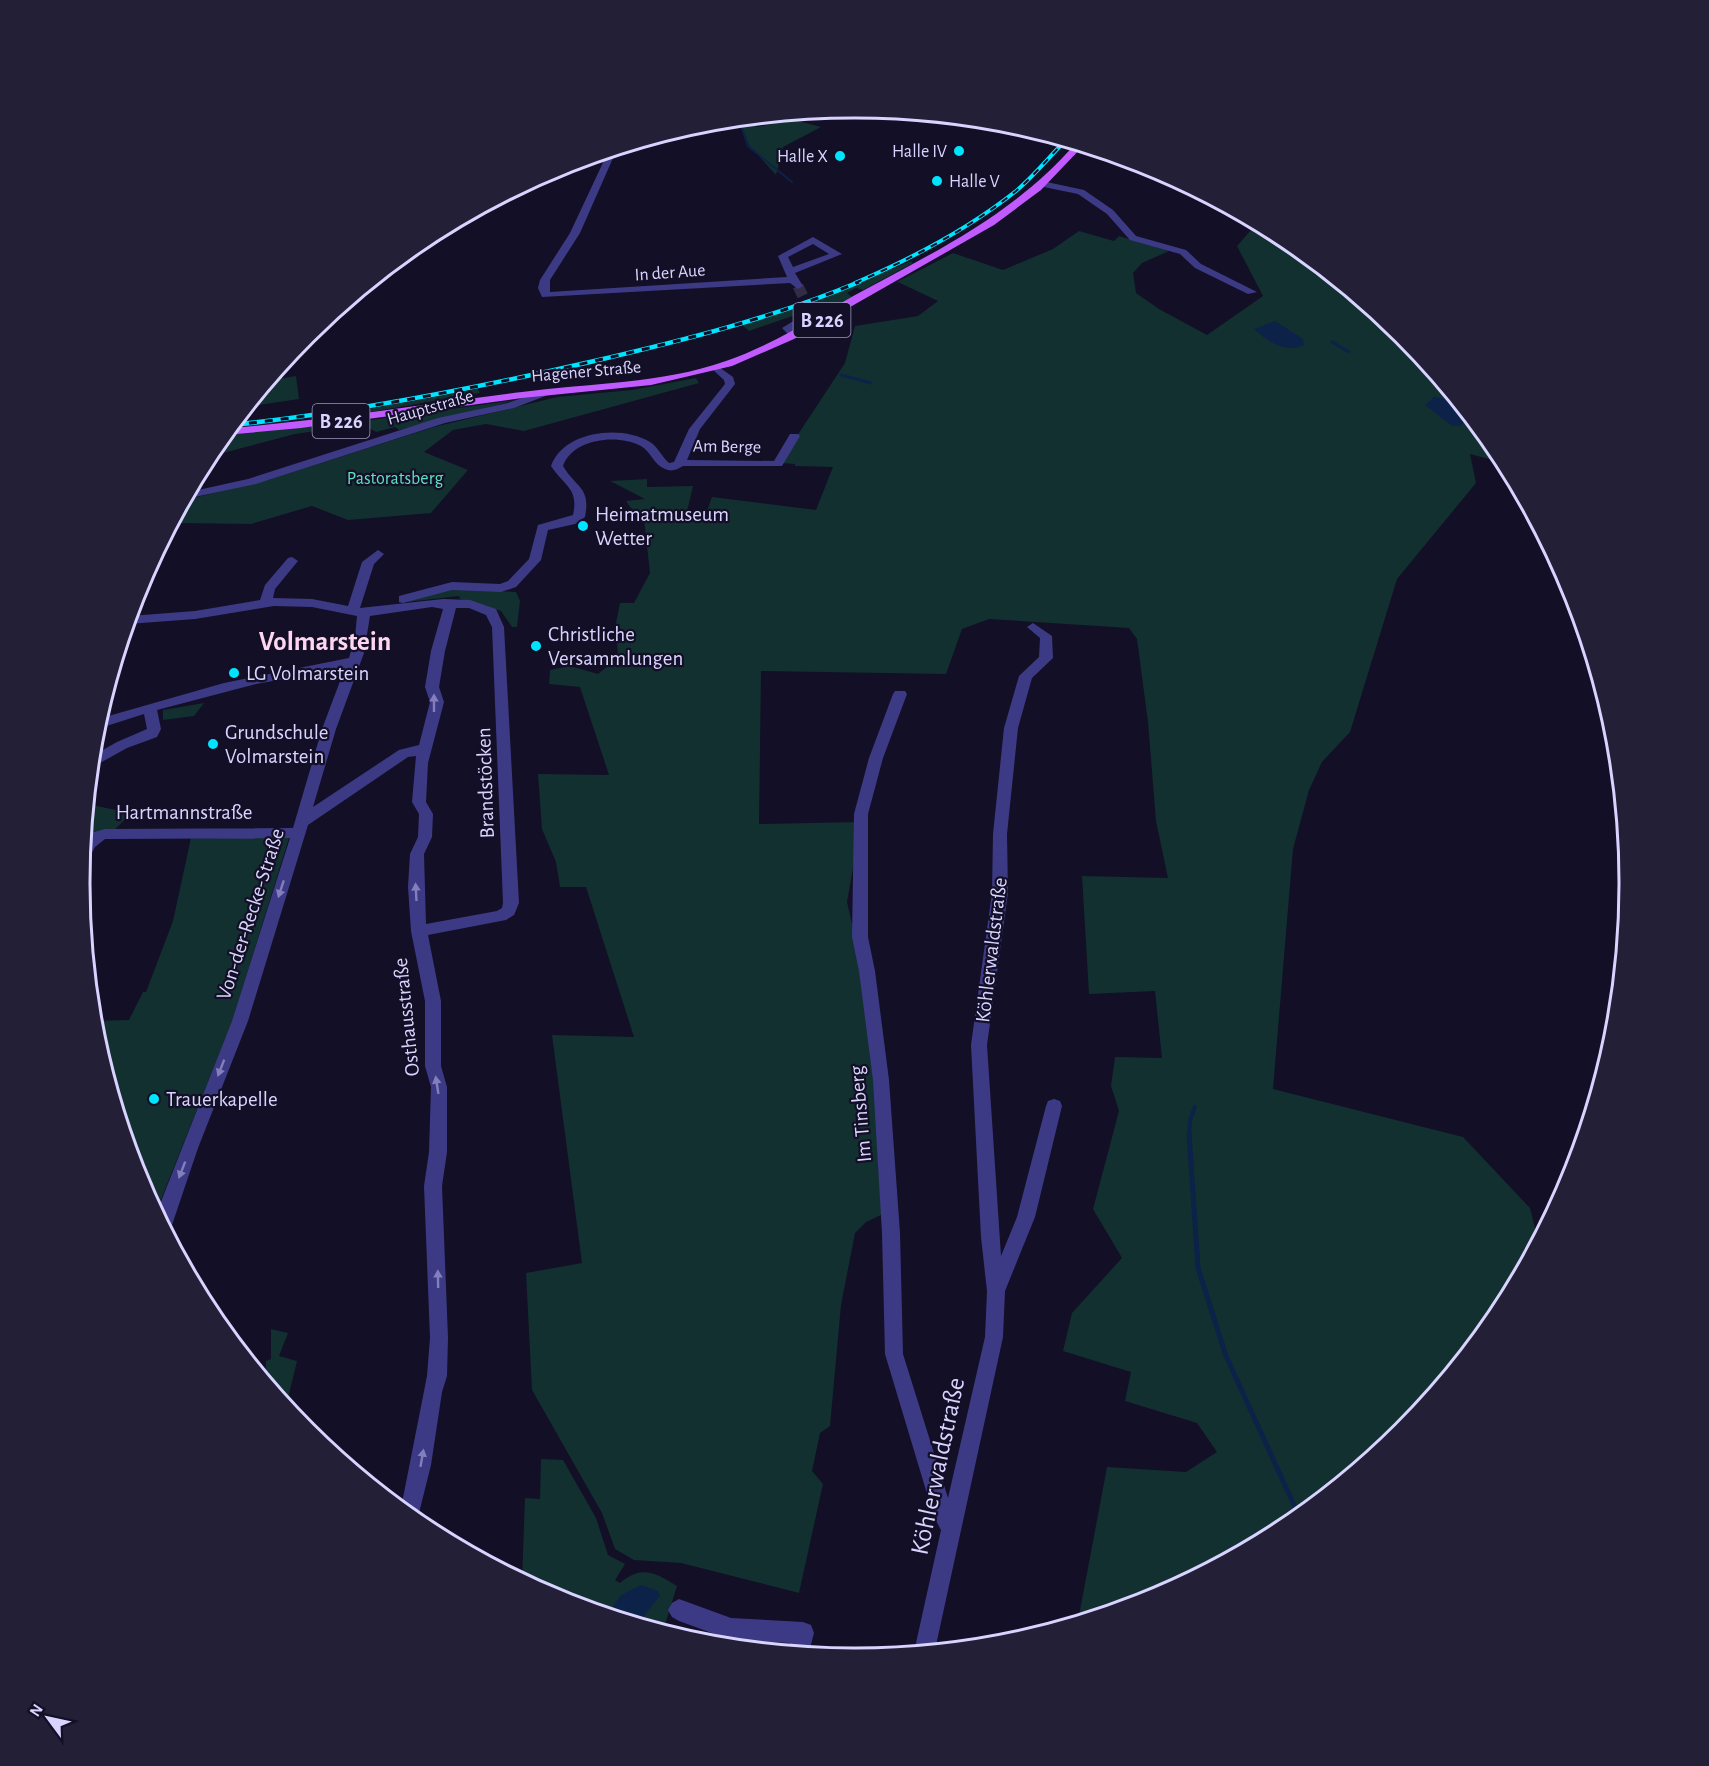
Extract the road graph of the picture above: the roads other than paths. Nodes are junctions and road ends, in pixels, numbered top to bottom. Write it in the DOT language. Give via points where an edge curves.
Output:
graph roads {
  1 [pos="1074,151"];
  2 [pos="609,159"];
  3 [pos="1042,184"];
  4 [pos="794,279"];
  5 [pos="1252,292"];
  6 [pos="806,303"];
  7 [pos="795,335"];
  8 [pos="716,368"];
  9 [pos="544,393"];
  10 [pos="239,431"];
  11 [pos="794,436"];
  12 [pos="679,463"];
  13 [pos="196,494"];
  14 [pos="378,554"];
  15 [pos="292,561"];
  16 [pos="266,603"];
  17 [pos="444,603"];
  18 [pos="380,609"];
  19 [pos="358,612"];
  20 [pos="137,620"];
  21 [pos="1033,627"];
  22 [pos="353,662"];
  23 [pos="900,694"];
  24 [pos="149,707"];
  25 [pos="108,720"];
  26 [pos="426,749"];
  27 [pos="101,757"];
  28 [pos="301,827"];
  29 [pos="92,840"];
  30 [pos="419,931"];
  31 [pos="1054,1106"];
  32 [pos="166,1216"];
  33 [pos="996,1291"];
  34 [pos="411,1506"];
  35 [pos="951,1528"];
  36 [pos="679,1610"];
  37 [pos="926,1644"];
  38 [pos="800,1646"];
  1 -- 3 [label="main road, B 226"];
  2 -- 4 [label="street, In der Aue" via="575,233 545,280 543,288 548,296"];
  3 -- 5 [label="street" via="1081,192 1110,212 1134,238 1183,252 1198,266"];
  3 -- 7 [label="main road, Hagener Straße / B 226" via="990,225"];
  4 -- 4 [label="street, In der Aue" via="783,256 813,240 837,254"];
  6 -- 7 [label="street" via="811,315 787,328"];
  7 -- 8 [label="main road, Hagener Straße / B 226"];
  8 -- 9 [label="main road, Hagener Straße / B 226" via="642,385"];
  8 -- 12 [label="street" via="730,384 698,421"];
  9 -- 10 [label="main road, Hagener Straße / B 226" via="345,421"];
  9 -- 13 [label="street, Hauptstraße" via="444,420 268,478"];
  11 -- 12 [label="street, Am Berge" via="777,464"];
  12 -- 18 [label="street" via="666,465 649,446 632,438 604,438 572,445 562,453 557,466 578,487 579,516 542,528 535,560 520,578 501,588 463,585 438,589"];
  14 -- 19 [label="street, Von-der-Recke-Straße" via="368,562"];
  15 -- 16 [label="street" via="269,588"];
  16 -- 19 [label="street" via="312,603"];
  16 -- 20 [label="street" via="185,617"];
  17 -- 18 [label="street"];
  26 -- 17 [label="street, Osthausstraße, one-way" via="437,702 432,687 438,651 450,608"];
  17 -- 30 [label="street, Brandstöcken" via="485,609 491,612 498,627 510,903 501,916"];
  18 -- 19 [label="street"];
  19 -- 22 [label="street, Von-der-Recke-Straße" via="365,619"];
  21 -- 33 [label="street, Köhlerwaldstraße" via="1046,636 1047,653 1043,663 1026,676 1011,728 1000,834 1000,893 979,1045"];
  22 -- 24 [label="street" via="275,676"];
  22 -- 28 [label="street, Von-der-Recke-Straße"];
  23 -- 35 [label="street, Im Tinsberg" via="876,758 861,814 860,937 881,1080 894,1354 944,1517"];
  24 -- 25 [label="street"];
  24 -- 27 [label="street" via="152,735"];
  26 -- 28 [label="street" via="404,753"];
  30 -- 26 [label="street, Osthausstraße, one-way" via="417,854 425,837 426,814 419,802 421,762"];
  28 -- 29 [label="street, Hartmannstraße" via="105,834"];
  28 -- 32 [label="street, Von-der-Recke-Straße, one-way" via="240,1019"];
  34 -- 30 [label="street, Osthausstraße, one-way" via="437,1376 439,1338 433,1186 439,1087 433,1066 433,1001"];
  31 -- 33 [label="street, Köhlerwaldstraße" via="1026,1217"];
  33 -- 35 [label="street, Köhlerwaldstraße" via="994,1337"];
  35 -- 37 [label="street, Köhlerwaldstraße"];
  36 -- 38 [label="street" via="730,1629 803,1633"];
}
